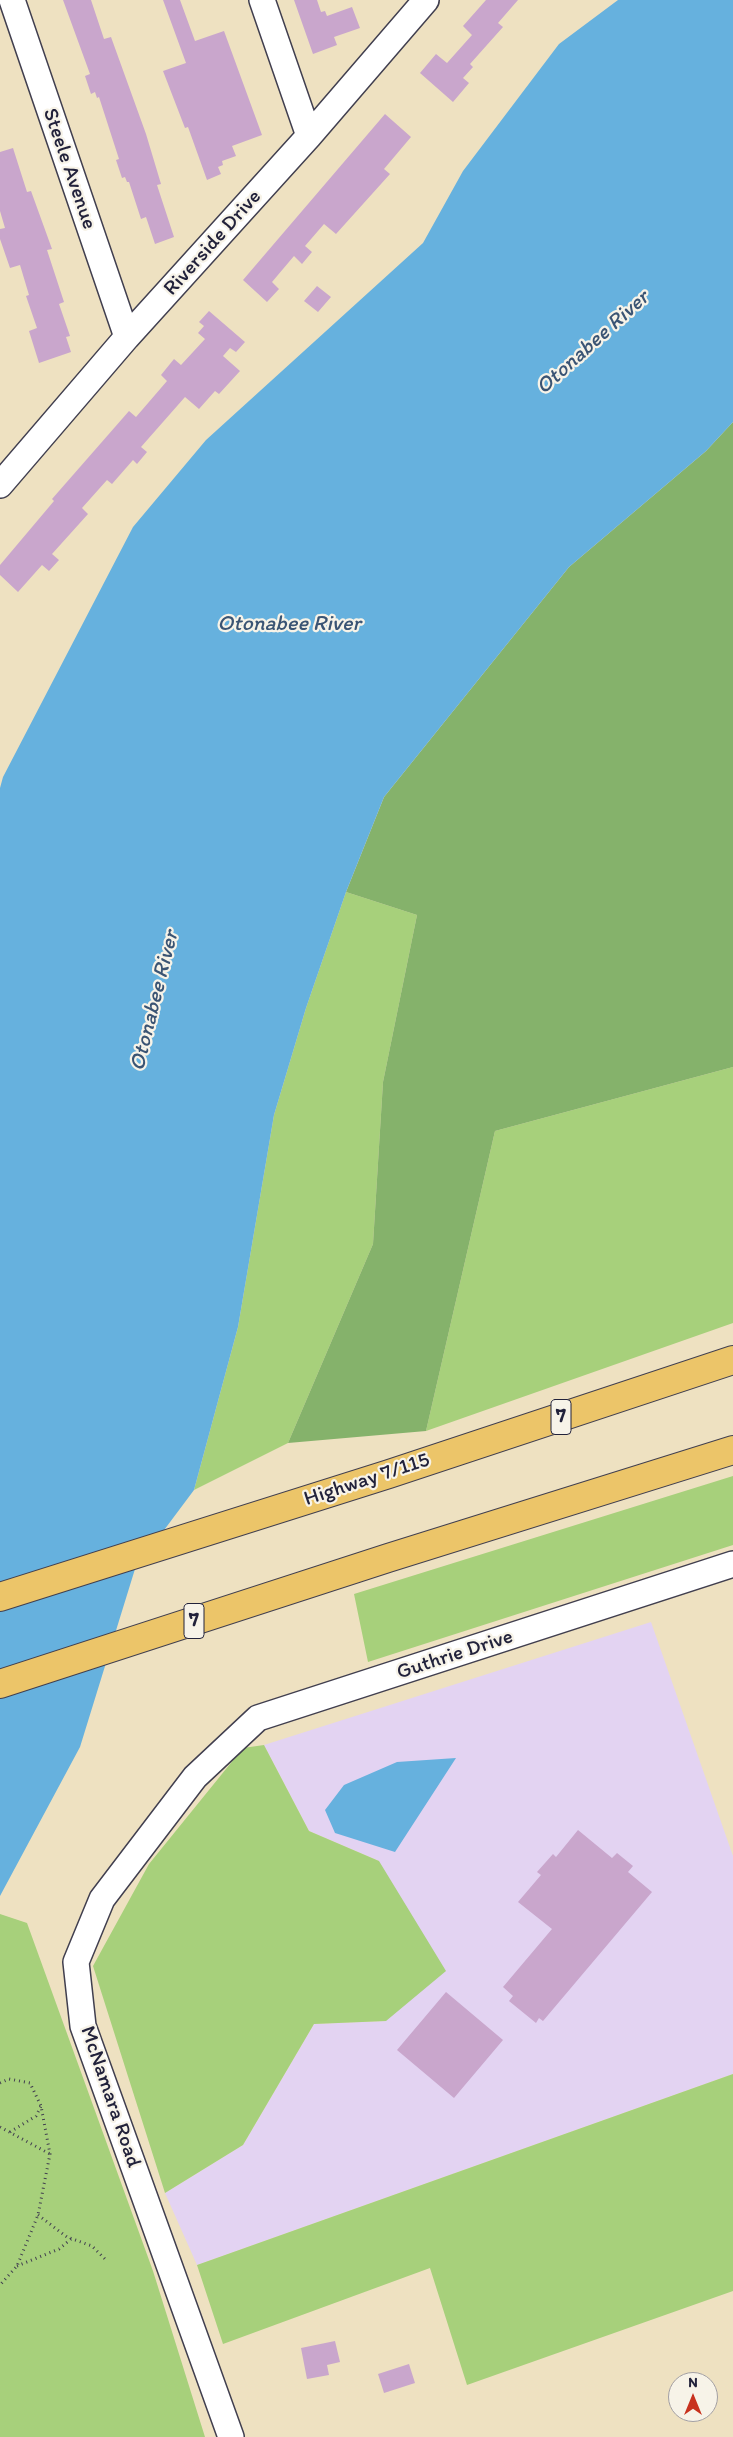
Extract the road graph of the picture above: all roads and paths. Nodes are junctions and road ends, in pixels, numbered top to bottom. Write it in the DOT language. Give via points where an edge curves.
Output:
graph roads {
  1 [pos="12,0"];
  2 [pos="262,0"];
  3 [pos="426,0"];
  4 [pos="310,136"];
  5 [pos="127,337"];
  6 [pos="0,486"];
  7 [pos="733,1360"];
  8 [pos="733,1450"];
  9 [pos="733,1564"];
  10 [pos="0,1597"];
  11 [pos="0,1684"];
  12 [pos="195,1777"];
  13 [pos="0,2083"];
  14 [pos="41,2106"];
  15 [pos="0,2127"];
  16 [pos="10,2132"];
  17 [pos="50,2154"];
  18 [pos="38,2215"];
  19 [pos="71,2239"];
  20 [pos="106,2260"];
  21 [pos="17,2266"];
  22 [pos="0,2285"];
  23 [pos="231,2437"];
  1 -- 5 [label="street, Steele Avenue"];
  2 -- 4 [label="street"];
  3 -- 4 [label="street, Riverside Drive"];
  4 -- 5 [label="street, Riverside Drive"];
  5 -- 6 [label="street, Riverside Drive"];
  7 -- 10 [label="highway, Highway 7/115 / 7" via="389,1474"];
  8 -- 11 [label="highway, 7"];
  9 -- 12 [label="street, Guthrie Drive" via="258,1718"];
  12 -- 23 [label="street, McNamara Road" via="102,1899 76,1962 83,2026"];
  13 -- 14 [label="path" via="9,2080 30,2083"];
  14 -- 16 [label="path" via="36,2116"];
  14 -- 17 [label="path"];
  15 -- 16 [label="path"];
  16 -- 17 [label="path"];
  17 -- 18 [label="path"];
  18 -- 19 [label="path"];
  18 -- 21 [label="path"];
  19 -- 20 [label="path" via="92,2246"];
  19 -- 21 [label="path" via="59,2249"];
  21 -- 22 [label="path"];
}
